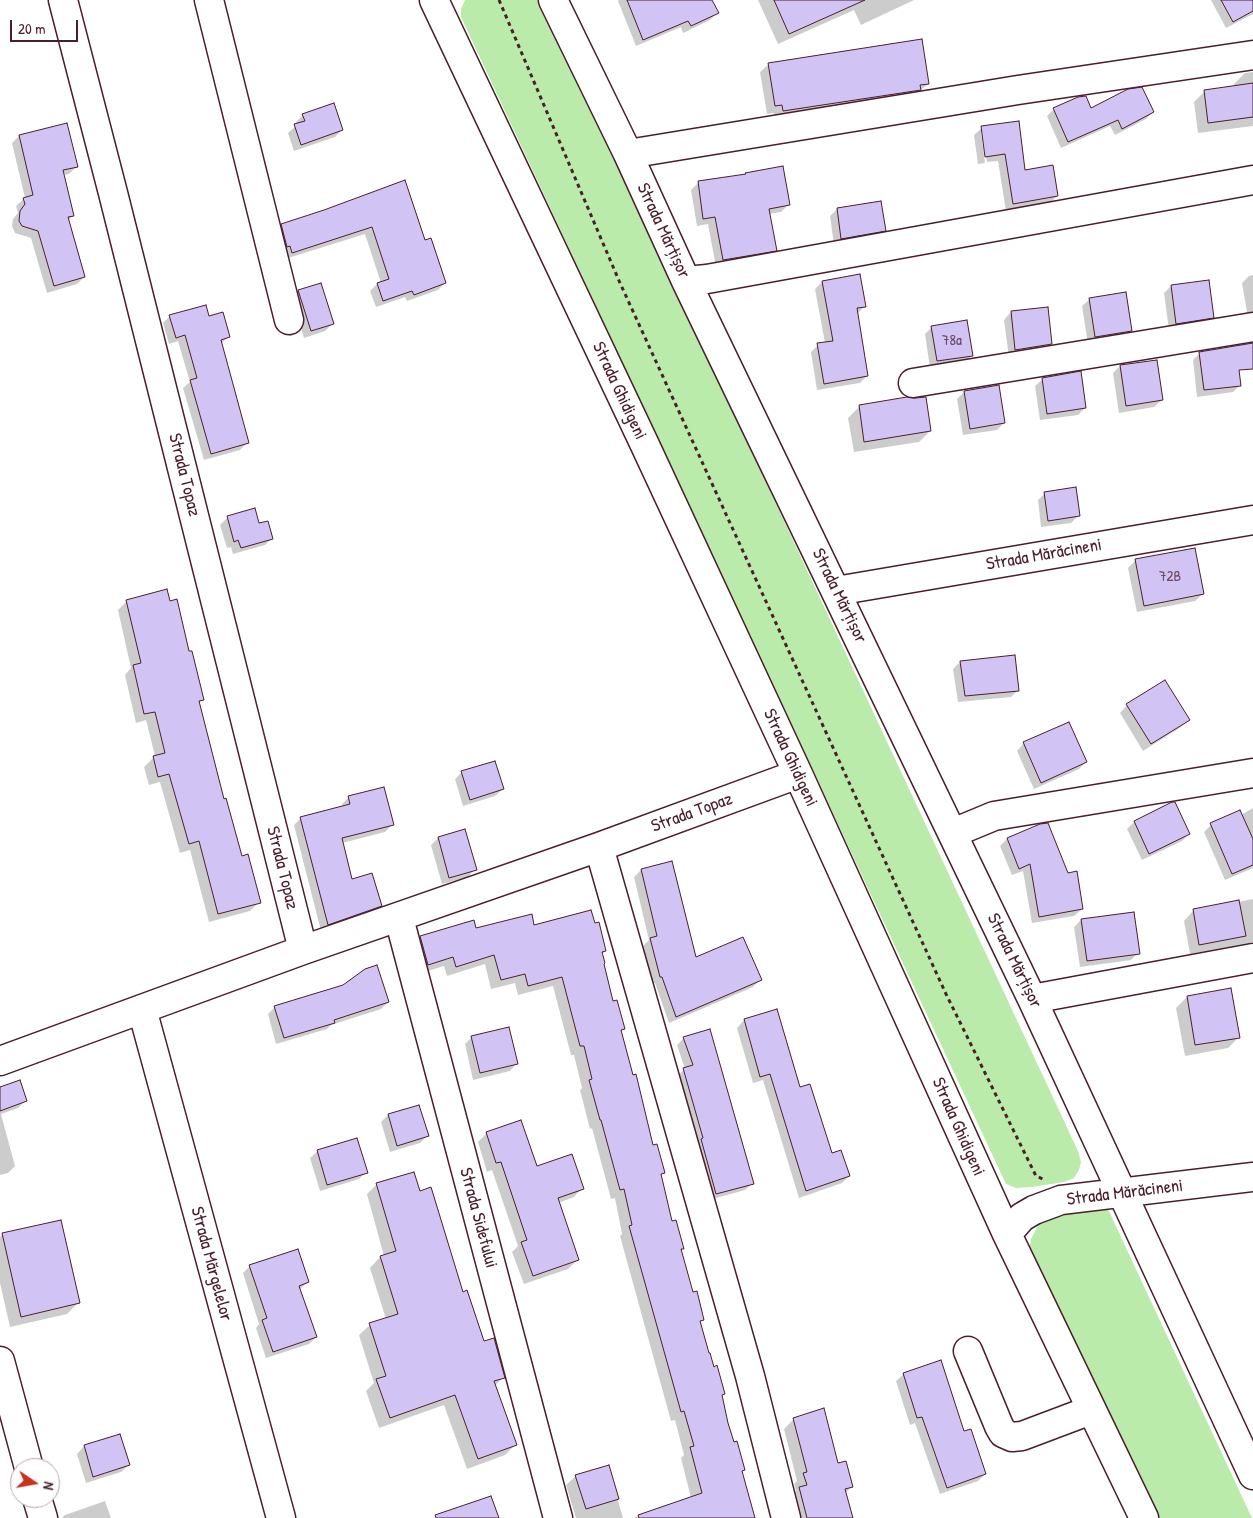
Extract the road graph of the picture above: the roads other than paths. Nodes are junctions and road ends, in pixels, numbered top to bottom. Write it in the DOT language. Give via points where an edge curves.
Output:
graph roads {
  1 [pos="63,0"];
  2 [pos="209,0"];
  3 [pos="434,0"];
  4 [pos="553,0"];
  5 [pos="1253,55"];
  6 [pos="628,154"];
  7 [pos="1253,180"];
  8 [pos="686,282"];
  9 [pos="289,320"];
  10 [pos="1253,327"];
  11 [pos="913,382"];
  12 [pos="1253,520"];
  13 [pos="836,591"];
  14 [pos="1253,773"];
  15 [pos="798,774"];
  16 [pos="953,834"];
  17 [pos="599,846"];
  18 [pos="399,918"];
  19 [pos="303,950"];
  20 [pos="1253,958"];
  21 [pos="1032,999"];
  22 [pos="142,1009"];
  23 [pos="0,1061"];
  24 [pos="1253,1177"];
  25 [pos="1122,1194"];
  26 [pos="1007,1234"];
  27 [pos="968,1351"];
  28 [pos="0,1361"];
  29 [pos="1092,1410"];
  30 [pos="26,1458"];
  31 [pos="1253,1475"];
  32 [pos="281,1518"];
  33 [pos="558,1518"];
  34 [pos="786,1518"];
  35 [pos="1144,1518"];
  1 -- 19 [label="street, Strada Topaz"];
  2 -- 9 [label="street"];
  3 -- 15 [label="street, Strada Ghidigeni"];
  4 -- 6 [label="street, Strada Mărțișor"];
  5 -- 6 [label="street"];
  6 -- 8 [label="street, Strada Mărțișor"];
  7 -- 8 [label="street"];
  8 -- 13 [label="street, Strada Mărțișor"];
  10 -- 11 [label="street"];
  12 -- 13 [label="street, Strada Mărăcineni"];
  13 -- 16 [label="street, Strada Mărțișor"];
  14 -- 16 [label="street" via="994,816"];
  15 -- 17 [label="street, Strada Topaz"];
  15 -- 26 [label="street, Strada Ghidigeni"];
  16 -- 21 [label="street, Strada Mărțișor"];
  17 -- 18 [label="street, Strada Topaz"];
  17 -- 34 [label="street" via="750,1376"];
  18 -- 19 [label="street, Strada Topaz"];
  18 -- 33 [label="street, Strada Sidefului"];
  19 -- 22 [label="street, Strada Topaz"];
  20 -- 21 [label="street"];
  21 -- 25 [label="street, Strada Mărțișor"];
  22 -- 23 [label="street, Strada Topaz"];
  22 -- 32 [label="street, Strada Mărgelelor"];
  24 -- 25 [label="street, Strada Mărăcineni"];
  25 -- 26 [label="street, Strada Mărăcineni" via="1061,1200 1022,1217"];
  25 -- 31 [label="street, Strada Mărțișor"];
  26 -- 29 [label="street, Strada Ghidigeni"];
  27 -- 29 [label="street" via="1003,1433 1012,1437 1022,1436"];
  28 -- 30 [label="street"];
  29 -- 35 [label="street, Strada Ghidigeni"];
}
